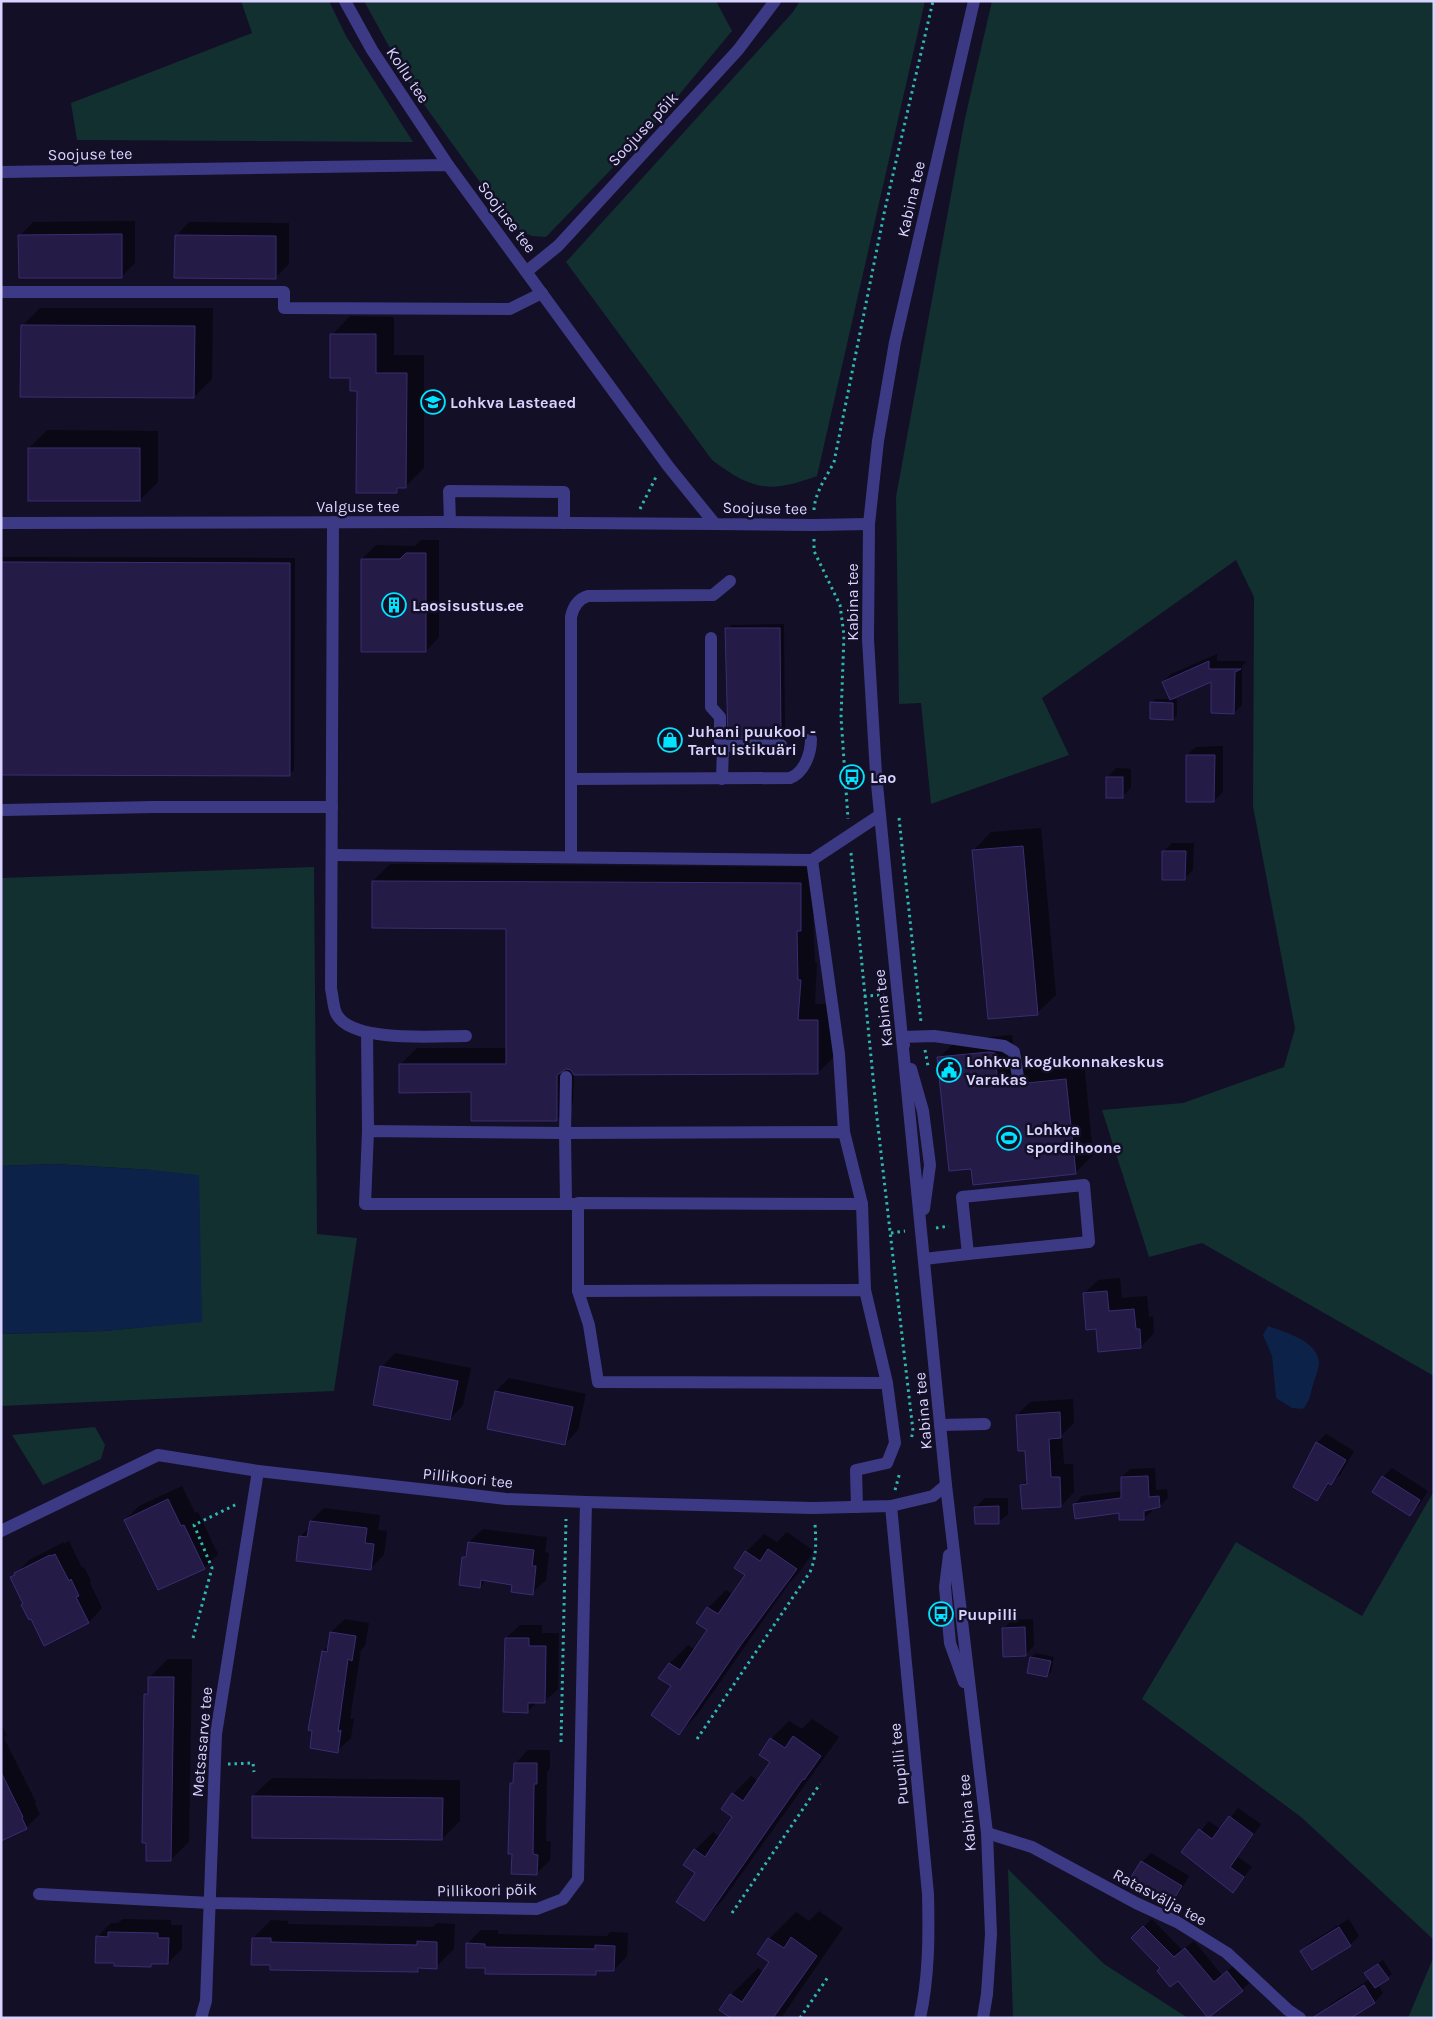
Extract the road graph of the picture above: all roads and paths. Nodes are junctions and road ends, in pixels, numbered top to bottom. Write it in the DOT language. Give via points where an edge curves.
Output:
graph roads {
  1 [pos="346,1"];
  2 [pos="775,1"];
  3 [pos="974,1"];
  4 [pos="448,165"];
  5 [pos="1,172"];
  6 [pos="527,271"];
  7 [pos="1,292"];
  8 [pos="542,293"];
  9 [pos="1,522"];
  10 [pos="333,522"];
  11 [pos="450,522"];
  12 [pos="564,523"];
  13 [pos="715,524"];
  14 [pos="868,524"];
  15 [pos="730,581"];
  16 [pos="711,638"];
  17 [pos="811,739"];
  18 [pos="781,745"];
  19 [pos="723,746"];
  20 [pos="571,779"];
  21 [pos="722,779"];
  22 [pos="332,807"];
  23 [pos="4,810"];
  24 [pos="880,815"];
  25 [pos="332,855"];
  26 [pos="571,857"];
  27 [pos="812,860"];
  28 [pos="367,1033"];
  29 [pos="466,1036"];
  30 [pos="902,1037"];
  31 [pos="566,1077"];
  32 [pos="1018,1077"];
  33 [pos="368,1131"];
  34 [pos="844,1132"];
  35 [pos="565,1133"];
  36 [pos="572,1204"];
  37 [pos="862,1204"];
  38 [pos="968,1254"];
  39 [pos="924,1259"];
  40 [pos="865,1290"];
  41 [pos="578,1291"];
  42 [pos="887,1383"];
  43 [pos="985,1424"];
  44 [pos="940,1425"];
  45 [pos="258,1470"];
  46 [pos="946,1485"];
  47 [pos="254,1497"];
  48 [pos="586,1502"];
  49 [pos="858,1506"];
  50 [pos="891,1506"];
  51 [pos="813,1508"];
  52 [pos="566,1519"];
  53 [pos="1,1531"];
  54 [pos="193,1638"];
  55 [pos="697,1739"];
  56 [pos="561,1742"];
  57 [pos="215,1764"];
  58 [pos="254,1772"];
  59 [pos="820,1784"];
  60 [pos="987,1833"];
  61 [pos="39,1894"];
  62 [pos="210,1903"];
  63 [pos="732,1912"];
  64 [pos="828,1977"];
  65 [pos="201,2018"];
  66 [pos="800,2018"];
  67 [pos="920,2018"];
  68 [pos="983,2018"];
  69 [pos="1300,2018"];
  1 -- 4 [label="street, Kollu tee" via="372,50"];
  2 -- 6 [label="street, Soojuse põik" via="738,50 558,246"];
  3 -- 14 [label="street, Kabina tee" via="895,342"];
  4 -- 5 [label="street, Soojuse tee"];
  4 -- 6 [label="street, Soojuse tee"];
  6 -- 8 [label="street, Soojuse tee"];
  7 -- 8 [label="street" via="284,292 284,308 510,308"];
  8 -- 13 [label="street, Soojuse tee" via="668,466"];
  9 -- 10 [label="street, Valguse tee"];
  10 -- 11 [label="street, Valguse tee"];
  10 -- 22 [label="street"];
  11 -- 12 [label="street, Valguse tee"];
  11 -- 12 [label="street" via="448,491 564,492"];
  12 -- 13 [label="street, Valguse tee"];
  13 -- 14 [label="street, Soojuse tee"];
  14 -- 24 [label="street, Kabina tee" via="872,736"];
  15 -- 20 [label="street" via="713,594 588,596 573,607"];
  16 -- 19 [label="street" via="711,707 720,717 720,742"];
  17 -- 21 [label="street" via="807,759 797,776"];
  18 -- 19 [label="street"];
  19 -- 21 [label="street"];
  20 -- 21 [label="street"];
  20 -- 26 [label="street"];
  22 -- 23 [label="street"];
  22 -- 25 [label="street"];
  24 -- 27 [label="street"];
  24 -- 30 [label="street, Kabina tee"];
  25 -- 26 [label="street"];
  25 -- 28 [label="street" via="331,989 337,1016 353,1030"];
  26 -- 27 [label="street"];
  27 -- 34 [label="street" via="839,1054"];
  28 -- 29 [label="street"];
  28 -- 33 [label="street"];
  30 -- 32 [label="street" via="934,1036 1004,1046 1014,1052"];
  30 -- 39 [label="street, Kabina tee"];
  31 -- 35 [label="street"];
  33 -- 35 [label="street"];
  33 -- 36 [label="street" via="365,1204"];
  34 -- 35 [label="street"];
  34 -- 37 [label="street"];
  35 -- 36 [label="street"];
  36 -- 37 [label="street"];
  36 -- 41 [label="street"];
  37 -- 40 [label="street"];
  38 -- 38 [label="street" via="962,1197 1084,1185 1089,1242"];
  38 -- 39 [label="street"];
  39 -- 44 [label="street, Kabina tee"];
  40 -- 41 [label="street"];
  40 -- 42 [label="street"];
  41 -- 42 [label="street" via="589,1325 598,1382"];
  42 -- 49 [label="street" via="895,1444 887,1463 856,1470"];
  43 -- 44 [label="street"];
  44 -- 46 [label="street, Kabina tee"];
  45 -- 47 [label="street, Metsasarve tee"];
  45 -- 48 [label="street, Pillikoori tee" via="506,1499"];
  45 -- 53 [label="street, Pillikoori tee" via="158,1455"];
  46 -- 50 [label="street, Pillikoori tee" via="933,1496"];
  46 -- 60 [label="street, Kabina tee"];
  47 -- 54 [label="path" via="194,1525 212,1568"];
  47 -- 57 [label="street, Metsasarve tee" via="216,1734"];
  48 -- 51 [label="street, Pillikoori tee"];
  48 -- 62 [label="street, Pillikoori põik" via="578,1879 564,1898 537,1909"];
  49 -- 50 [label="street, Pillikoori tee"];
  49 -- 51 [label="street, Pillikoori tee"];
  50 -- 67 [label="street, Puupilli tee" via="928,1894 926,1990"];
  51 -- 55 [label="path" via="817,1546 810,1572"];
  52 -- 56 [label="path"];
  57 -- 58 [label="path" via="253,1763"];
  57 -- 62 [label="street, Metsasarve tee"];
  59 -- 63 [label="path"];
  60 -- 68 [label="street, Kabina tee" via="991,1934"];
  60 -- 69 [label="street, Ratasvälja tee" via="1032,1847 1177,1922 1227,1953"];
  61 -- 62 [label="street, Pillikoori põik"];
  62 -- 65 [label="street, Metsasarve tee" via="206,2001"];
  64 -- 66 [label="path"];
}
